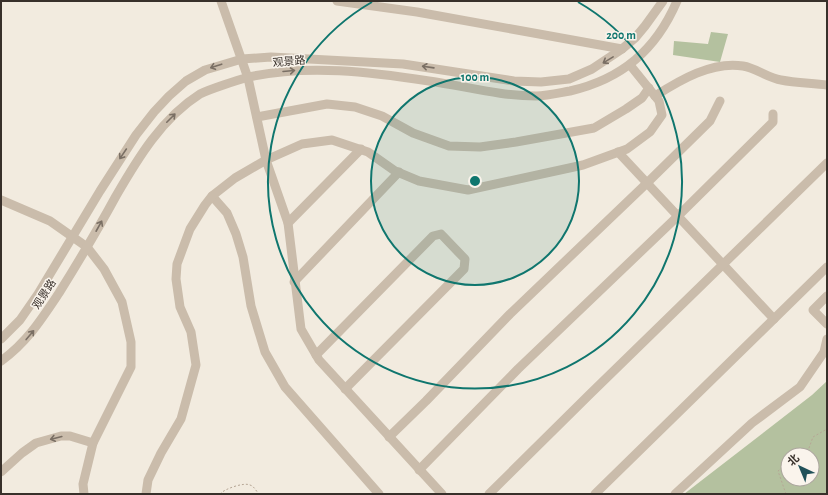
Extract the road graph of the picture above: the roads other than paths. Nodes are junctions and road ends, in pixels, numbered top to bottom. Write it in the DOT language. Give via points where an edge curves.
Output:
graph roads {
  1 [pos="221,1"];
  2 [pos="337,1"];
  3 [pos="663,1"];
  4 [pos="678,1"];
  5 [pos="622,49"];
  6 [pos="242,59"];
  7 [pos="630,65"];
  8 [pos="248,78"];
  9 [pos="827,85"];
  10 [pos="649,88"];
  11 [pos="655,96"];
  12 [pos="720,101"];
  13 [pos="773,114"];
  14 [pos="257,117"];
  15 [pos="361,149"];
  16 [pos="618,152"];
  17 [pos="266,160"];
  18 [pos="827,163"];
  19 [pos="399,172"];
  20 [pos="647,183"];
  21 [pos="212,196"];
  22 [pos="1,200"];
  23 [pos="678,216"];
  24 [pos="288,223"];
  25 [pos="73,236"];
  26 [pos="87,247"];
  27 [pos="723,264"];
  28 [pos="827,267"];
  29 [pos="294,282"];
  30 [pos="827,296"];
  31 [pos="774,319"];
  32 [pos="827,324"];
  33 [pos="1,339"];
  34 [pos="827,339"];
  35 [pos="316,355"];
  36 [pos="1,362"];
  37 [pos="345,389"];
  38 [pos="389,438"];
  39 [pos="94,443"];
  40 [pos="419,470"];
  41 [pos="1,472"];
  42 [pos="84,494"];
  43 [pos="146,494"];
  44 [pos="378,494"];
  45 [pos="442,494"];
  46 [pos="489,494"];
  47 [pos="595,494"];
  48 [pos="675,494"];
  1 -- 6 [label="street"];
  2 -- 5 [label="street" via="417,12"];
  3 -- 5 [label="street, 观景路" via="635,38"];
  4 -- 7 [label="street, 观景路" via="653,43"];
  5 -- 6 [label="street, 观景路, one-way" via="581,75 541,82 514,81 403,64 270,57"];
  6 -- 8 [label="street"];
  6 -- 25 [label="street, 观景路, one-way" via="194,75 154,112 120,157"];
  8 -- 7 [label="street, 观景路, one-way" via="301,70 345,72 391,75 486,92 536,96 554,95 596,84"];
  7 -- 10 [label="street"];
  8 -- 14 [label="street"];
  26 -- 8 [label="street, 观景路, one-way" via="140,155 177,112 203,93"];
  9 -- 11 [label="street" via="780,80 744,66 721,66 694,74"];
  10 -- 11 [label="street"];
  10 -- 14 [label="street" via="637,102 594,128 480,147 449,146 413,133 382,116 355,107 327,104"];
  11 -- 16 [label="street" via="659,101 662,115 650,132 627,149"];
  12 -- 20 [label="street" via="710,121"];
  13 -- 23 [label="street" via="773,122"];
  14 -- 17 [label="street"];
  15 -- 17 [label="street" via="332,140 302,144"];
  15 -- 19 [label="street"];
  15 -- 24 [label="street"];
  16 -- 19 [label="street" via="583,165 468,190 419,181"];
  16 -- 20 [label="street"];
  17 -- 21 [label="street" via="235,178"];
  17 -- 24 [label="street"];
  18 -- 27 [label="street"];
  19 -- 29 [label="street"];
  20 -- 23 [label="street"];
  20 -- 38 [label="street" via="510,314"];
  21 -- 43 [label="street" via="190,229 177,264 180,307 191,332 196,365 181,419 161,452 148,480"];
  21 -- 44 [label="street" via="227,213 236,234 243,257 251,306 265,352 284,386"];
  22 -- 25 [label="street" via="50,222"];
  23 -- 27 [label="street"];
  23 -- 40 [label="street" via="518,369"];
  24 -- 29 [label="street"];
  25 -- 26 [label="street"];
  25 -- 33 [label="street, 观景路" via="20,320"];
  36 -- 26 [label="street, 观景路, one-way" via="37,327"];
  26 -- 39 [label="street" via="104,269 122,302 131,342 131,367"];
  27 -- 31 [label="street"];
  27 -- 46 [label="street"];
  28 -- 31 [label="street"];
  29 -- 35 [label="street" via="301,329"];
  30 -- 32 [label="street" via="813,310"];
  31 -- 47 [label="street"];
  34 -- 48 [label="street" via="824,352 800,387 752,423"];
  35 -- 37 [label="street"];
  35 -- 37 [label="street" via="433,236 441,234 465,259 464,269"];
  37 -- 38 [label="street"];
  38 -- 40 [label="street"];
  39 -- 41 [label="street, one-way" via="66,436 36,443"];
  39 -- 42 [label="street" via="83,484"];
  40 -- 45 [label="street"];
}
